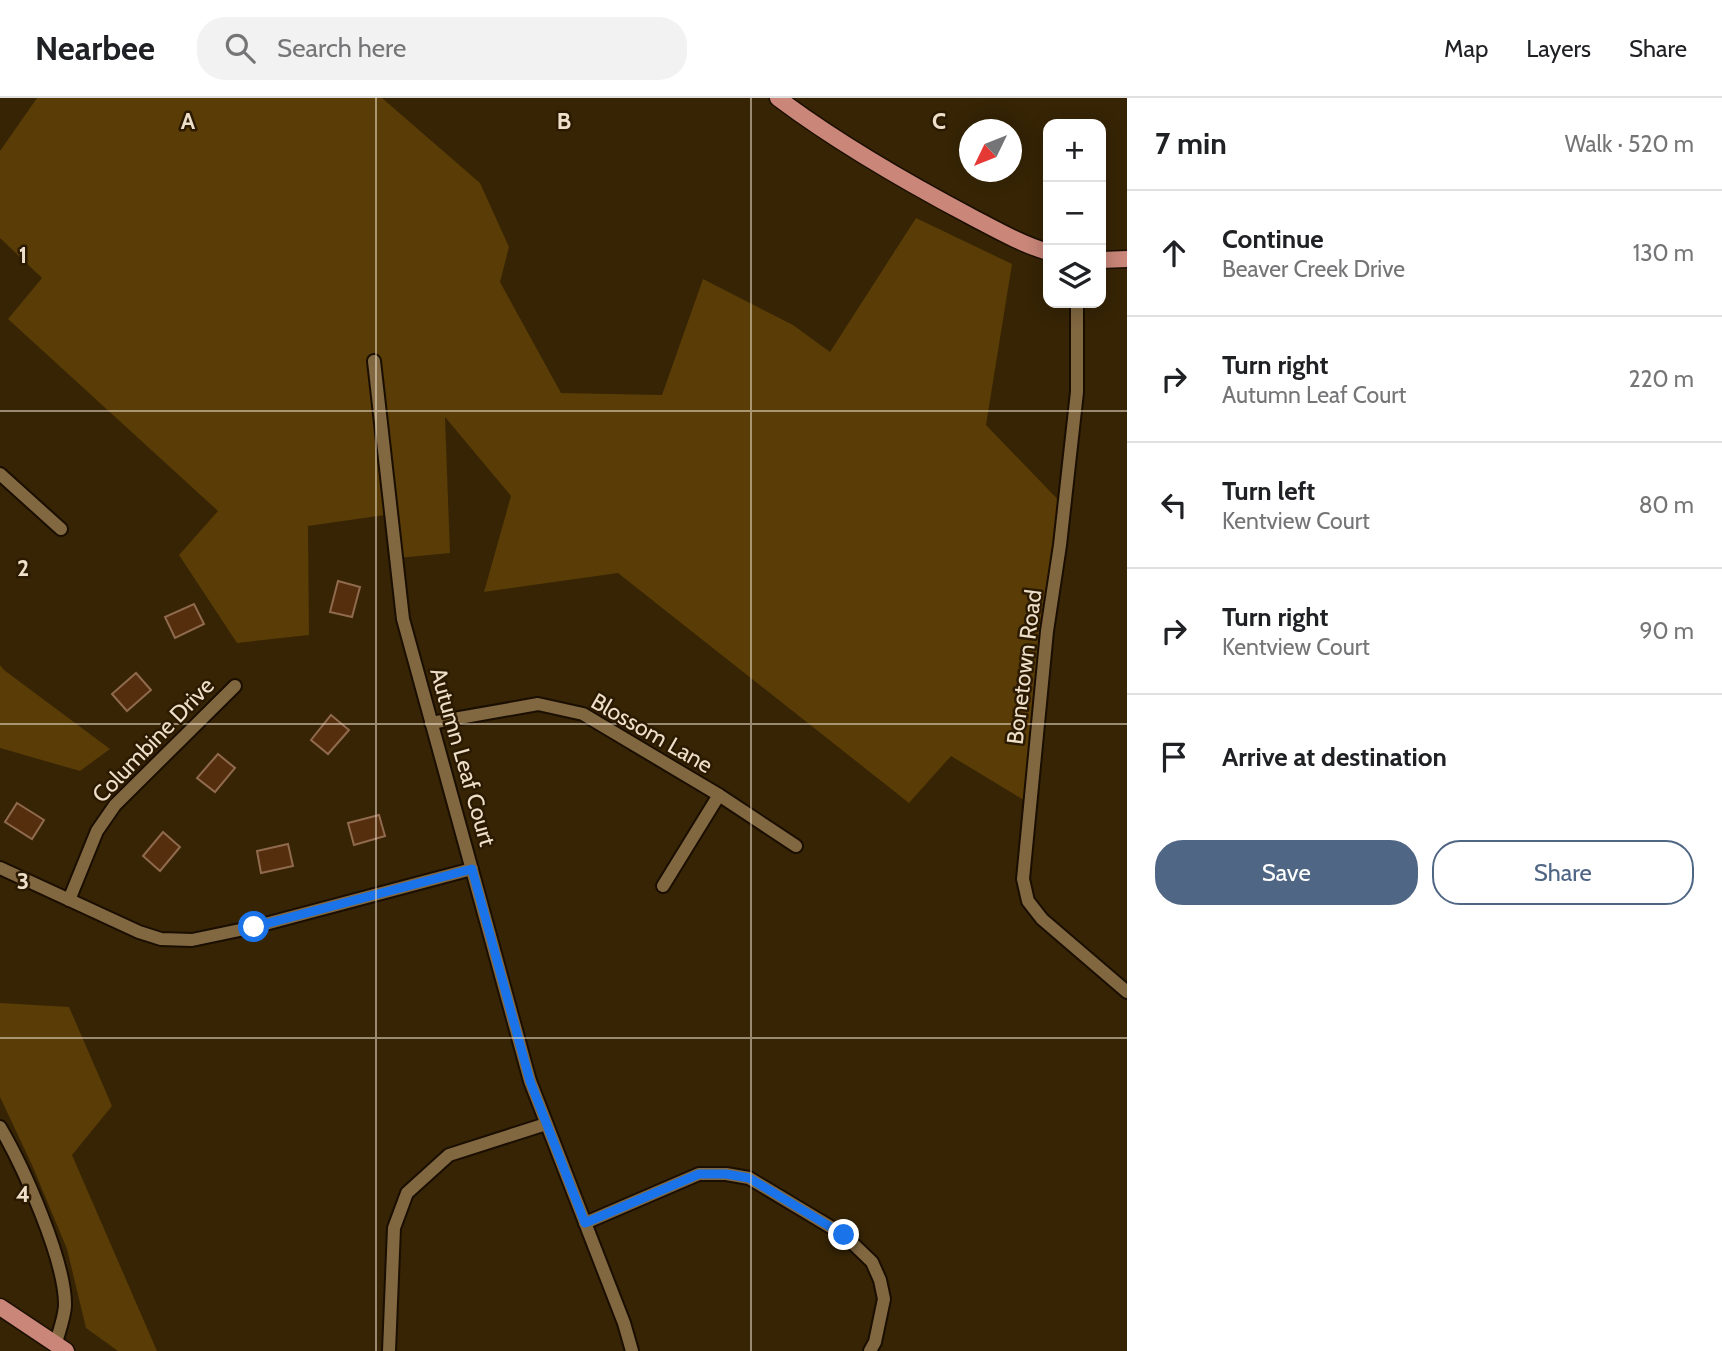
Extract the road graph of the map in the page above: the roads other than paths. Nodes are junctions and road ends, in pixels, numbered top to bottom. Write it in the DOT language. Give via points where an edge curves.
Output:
graph roads {
  1 [pos="778,98"];
  2 [pos="1043,250"];
  3 [pos="1106,260"];
  4 [pos="1127,260"];
  5 [pos="1077,308"];
  6 [pos="374,361"];
  7 [pos="0,474"];
  8 [pos="61,529"];
  9 [pos="234,686"];
  10 [pos="431,723"];
  11 [pos="719,796"];
  12 [pos="796,846"];
  13 [pos="0,868"];
  14 [pos="472,869"];
  15 [pos="663,886"];
  16 [pos="69,900"];
  17 [pos="1127,992"];
  18 [pos="546,1124"];
  19 [pos="0,1127"];
  20 [pos="585,1223"];
  21 [pos="0,1307"];
  22 [pos="61,1347"];
  23 [pos="389,1351"];
  24 [pos="632,1351"];
  25 [pos="870,1351"];
  1 -- 2 [label="main road" via="905,180"];
  3 -- 4 [label="main road"];
  5 -- 17 [label="street, Bonetown Road" via="1077,393 1047,631 1023,879 1028,901 1042,919"];
  6 -- 10 [label="street, Autumn Leaf Court" via="402,619"];
  7 -- 8 [label="street"];
  9 -- 16 [label="street, Columbine Drive" via="115,805 97,831"];
  10 -- 11 [label="street, Blossom Lane" via="538,704 583,714"];
  10 -- 14 [label="street, Autumn Leaf Court"];
  11 -- 12 [label="street, Blossom Lane"];
  11 -- 15 [label="street"];
  13 -- 16 [label="street"];
  14 -- 16 [label="street" via="192,940 161,939 139,932"];
  14 -- 18 [label="street, Autumn Leaf Court"];
  18 -- 20 [label="street, Autumn Leaf Court"];
  18 -- 23 [label="street" via="449,1155 407,1193 394,1228"];
  19 -- 22 [label="street" via="41,1216 60,1274 65,1303"];
  20 -- 24 [label="street, Autumn Leaf Court"];
  20 -- 25 [label="street" via="699,1174 749,1178 844,1235 872,1262 884,1299"];
  21 -- 22 [label="main road"];
}
